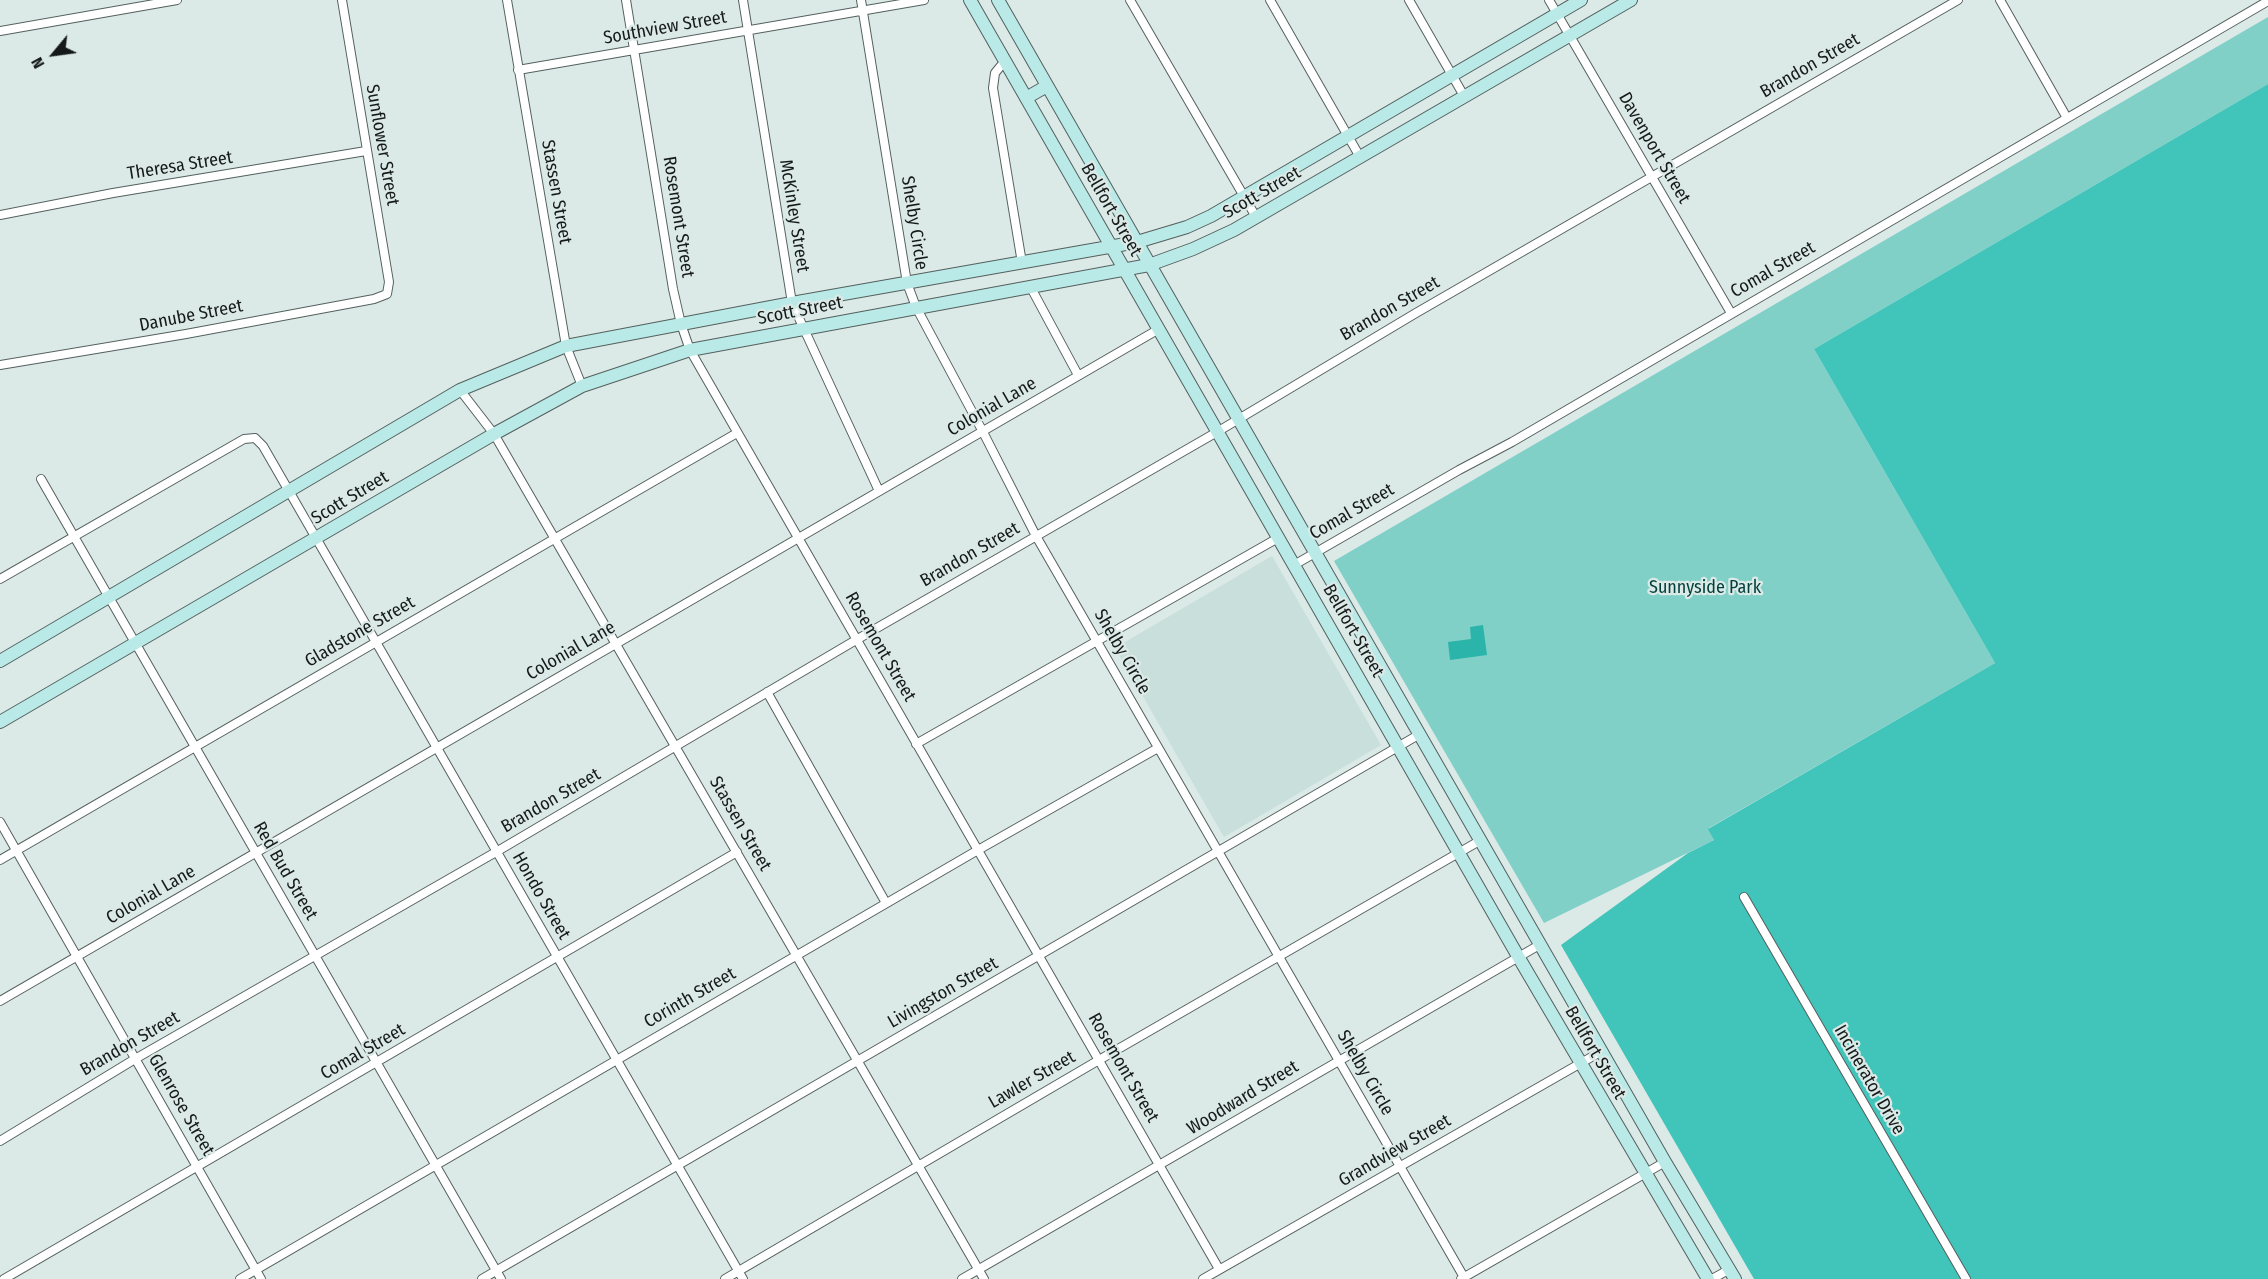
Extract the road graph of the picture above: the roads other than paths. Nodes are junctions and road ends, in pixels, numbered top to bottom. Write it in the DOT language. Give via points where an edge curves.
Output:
graph roads {
  1 [pos="177,0"];
  2 [pos="342,0"];
  3 [pos="507,0"];
  4 [pos="626,0"];
  5 [pos="743,0"];
  6 [pos="861,0"];
  7 [pos="924,0"];
  8 [pos="970,0"];
  9 [pos="998,0"];
  10 [pos="1130,0"];
  11 [pos="1270,0"];
  12 [pos="1409,0"];
  13 [pos="1549,0"];
  14 [pos="1581,0"];
  15 [pos="1631,0"];
  16 [pos="1958,0"];
  17 [pos="2000,0"];
  18 [pos="2268,1"];
  19 [pos="862,11"];
  20 [pos="1557,14"];
  21 [pos="0,31"];
  22 [pos="748,31"];
  23 [pos="1570,35"];
  24 [pos="635,51"];
  25 [pos="1004,62"];
  26 [pos="518,70"];
  27 [pos="1452,75"];
  28 [pos="1047,86"];
  29 [pos="1464,96"];
  30 [pos="1026,98"];
  31 [pos="2067,118"];
  32 [pos="1348,135"];
  33 [pos="366,152"];
  34 [pos="1360,157"];
  35 [pos="1652,176"];
  36 [pos="1244,196"];
  37 [pos="0,215"];
  38 [pos="1256,217"];
  39 [pos="1137,242"];
  40 [pos="1111,246"];
  41 [pos="1022,263"];
  42 [pos="1149,265"];
  43 [pos="1124,270"];
  44 [pos="907,283"];
  45 [pos="1030,286"];
  46 [pos="387,294"];
  47 [pos="792,303"];
  48 [pos="916,307"];
  49 [pos="1731,314"];
  50 [pos="681,324"];
  51 [pos="805,328"];
  52 [pos="1159,330"];
  53 [pos="566,346"];
  54 [pos="690,350"];
  55 [pos="0,365"];
  56 [pos="1078,375"];
  57 [pos="582,386"];
  58 [pos="460,390"];
  59 [pos="1238,419"];
  60 [pos="983,432"];
  61 [pos="1217,432"];
  62 [pos="737,433"];
  63 [pos="494,434"];
  64 [pos="41,479"];
  65 [pos="879,491"];
  66 [pos="289,492"];
  67 [pos="1036,536"];
  68 [pos="74,537"];
  69 [pos="556,538"];
  70 [pos="797,538"];
  71 [pos="1278,538"];
  72 [pos="316,539"];
  73 [pos="1316,552"];
  74 [pos="1294,565"];
  75 [pos="0,579"];
  76 [pos="109,598"];
  77 [pos="856,640"];
  78 [pos="375,642"];
  79 [pos="1097,642"];
  80 [pos="616,643"];
  81 [pos="135,644"];
  82 [pos="0,661"];
  83 [pos="767,693"];
  84 [pos="0,722"];
  85 [pos="1420,734"];
  86 [pos="916,744"];
  87 [pos="1399,746"];
  88 [pos="195,747"];
  89 [pos="676,747"];
  90 [pos="437,748"];
  91 [pos="1158,748"];
  92 [pos="0,822"];
  93 [pos="1481,840"];
  94 [pos="16,850"];
  95 [pos="978,850"];
  96 [pos="496,852"];
  97 [pos="737,852"];
  98 [pos="1218,852"];
  99 [pos="1460,853"];
  100 [pos="256,854"];
  101 [pos="0,860"];
  102 [pos="1744,897"];
  103 [pos="886,903"];
  104 [pos="1540,944"];
  105 [pos="797,955"];
  106 [pos="76,956"];
  107 [pos="315,956"];
  108 [pos="1040,956"];
  109 [pos="1278,956"];
  110 [pos="557,957"];
  111 [pos="1519,958"];
  112 [pos="0,1000"];
  113 [pos="1602,1051"];
  114 [pos="135,1059"];
  115 [pos="616,1060"];
  116 [pos="858,1060"];
  117 [pos="1099,1060"];
  118 [pos="1339,1061"];
  119 [pos="377,1063"];
  120 [pos="1581,1064"];
  121 [pos="0,1141"];
  122 [pos="1665,1162"];
  123 [pos="677,1165"];
  124 [pos="436,1166"];
  125 [pos="919,1166"];
  126 [pos="1160,1166"];
  127 [pos="197,1167"];
  128 [pos="1400,1168"];
  129 [pos="1644,1173"];
  130 [pos="979,1269"];
  131 [pos="1219,1269"];
  132 [pos="256,1270"];
  133 [pos="496,1270"];
  134 [pos="1732,1274"];
  135 [pos="741,1275"];
  136 [pos="1463,1278"];
  137 [pos="4,1279"];
  138 [pos="240,1279"];
  139 [pos="261,1279"];
  140 [pos="482,1279"];
  141 [pos="501,1279"];
  142 [pos="725,1279"];
  143 [pos="962,1279"];
  144 [pos="984,1279"];
  145 [pos="1203,1279"];
  146 [pos="1710,1279"];
  147 [pos="1966,1279"];
  1 -- 21 [label="street"];
  2 -- 33 [label="street, Sunflower Street"];
  3 -- 26 [label="street, Stassen Street"];
  4 -- 24 [label="street, Rosemont Street"];
  5 -- 22 [label="street, McKinley Street"];
  6 -- 19 [label="street, Shelby Circle"];
  7 -- 19 [label="street, Southview Street"];
  8 -- 25 [label="main road, Bellfort Street"];
  9 -- 28 [label="main road, Bellfort Street"];
  10 -- 36 [label="street"];
  11 -- 32 [label="street"];
  12 -- 27 [label="street"];
  13 -- 20 [label="street, Davenport Street"];
  14 -- 20 [label="main road, Scott Street"];
  15 -- 23 [label="main road, Scott Street"];
  16 -- 35 [label="street, Brandon Street"];
  17 -- 31 [label="street"];
  18 -- 31 [label="street, Comal Street"];
  19 -- 22 [label="street, Southview Street"];
  19 -- 44 [label="street, Shelby Circle"];
  20 -- 23 [label="street, Davenport Street"];
  20 -- 27 [label="main road, Scott Street"];
  22 -- 24 [label="street, Southview Street"];
  22 -- 47 [label="street, McKinley Street"];
  23 -- 29 [label="main road, Scott Street"];
  23 -- 35 [label="street, Davenport Street"];
  24 -- 26 [label="street, Southview Street"];
  24 -- 50 [label="street, Rosemont Street"];
  25 -- 30 [label="main road, Bellfort Street"];
  25 -- 41 [label="street" via="995,73 993,88"];
  26 -- 53 [label="street, Stassen Street"];
  27 -- 29 [label="street"];
  27 -- 32 [label="main road, Scott Street"];
  28 -- 30 [label="main road"];
  28 -- 39 [label="main road, Bellfort Street"];
  29 -- 34 [label="main road, Scott Street"];
  30 -- 40 [label="main road, Bellfort Street"];
  31 -- 49 [label="street, Comal Street"];
  32 -- 34 [label="street"];
  32 -- 36 [label="main road, Scott Street"];
  33 -- 37 [label="street, Theresa Street"];
  33 -- 46 [label="street, Sunflower Street" via="389,282"];
  34 -- 38 [label="main road, Scott Street"];
  35 -- 49 [label="street, Davenport Street"];
  35 -- 59 [label="street, Brandon Street"];
  36 -- 38 [label="street"];
  36 -- 39 [label="main road, Scott Street" via="1187,227"];
  38 -- 42 [label="main road, Scott Street" via="1211,242"];
  39 -- 40 [label="main road, Scott Street"];
  39 -- 42 [label="main road, Bellfort Street"];
  40 -- 41 [label="main road, Scott Street"];
  40 -- 43 [label="main road, Bellfort Street"];
  41 -- 44 [label="main road, Scott Street"];
  42 -- 43 [label="main road, Scott Street"];
  42 -- 59 [label="main road, Bellfort Street"];
  43 -- 45 [label="main road, Scott Street"];
  43 -- 52 [label="main road, Bellfort Street"];
  44 -- 47 [label="main road, Scott Street"];
  44 -- 48 [label="street, Shelby Circle"];
  45 -- 48 [label="main road, Scott Street"];
  45 -- 56 [label="street"];
  46 -- 55 [label="street, Danube Street" via="186,334"];
  47 -- 50 [label="main road, Scott Street"];
  47 -- 51 [label="street, McKinley Street"];
  48 -- 51 [label="main road, Scott Street"];
  48 -- 60 [label="street, Shelby Circle"];
  49 -- 73 [label="street, Comal Street"];
  50 -- 53 [label="main road, Scott Street"];
  50 -- 54 [label="street, Rosemont Street"];
  51 -- 54 [label="main road, Scott Street"];
  51 -- 65 [label="street, McKinley Street"];
  52 -- 56 [label="street, Colonial Lane"];
  52 -- 61 [label="main road, Bellfort Street"];
  53 -- 57 [label="street, Stassen Street"];
  53 -- 58 [label="main road, Scott Street"];
  54 -- 57 [label="main road, Scott Street"];
  54 -- 62 [label="street, Rosemont Street"];
  56 -- 60 [label="street, Colonial Lane"];
  57 -- 63 [label="main road, Scott Street"];
  58 -- 63 [label="street, Stassen Street"];
  58 -- 66 [label="main road, Scott Street"];
  59 -- 61 [label="street, Brandon Street"];
  59 -- 73 [label="main road, Bellfort Street"];
  60 -- 65 [label="street, Colonial Lane"];
  60 -- 67 [label="street, Shelby Circle"];
  61 -- 67 [label="street, Brandon Street"];
  61 -- 71 [label="main road, Bellfort Street"];
  62 -- 69 [label="street, Gladstone Street"];
  62 -- 70 [label="street, Rosemont Street"];
  63 -- 69 [label="street, Stassen Street"];
  63 -- 72 [label="main road, Scott Street"];
  64 -- 68 [label="street, Red Bud Street"];
  65 -- 70 [label="street, Colonial Lane"];
  66 -- 68 [label="street, Hondo Street" via="263,447 255,438 244,440"];
  66 -- 72 [label="street, Hondo Street"];
  66 -- 76 [label="main road, Scott Street"];
  67 -- 77 [label="street, Brandon Street"];
  67 -- 79 [label="street, Shelby Circle"];
  68 -- 75 [label="street"];
  68 -- 76 [label="street, Red Bud Street"];
  69 -- 78 [label="street, Gladstone Street"];
  69 -- 80 [label="street, Stassen Street"];
  70 -- 77 [label="street, Rosemont Street"];
  70 -- 80 [label="street, Colonial Lane"];
  71 -- 74 [label="main road, Bellfort Street"];
  71 -- 79 [label="street"];
  72 -- 78 [label="street, Hondo Street"];
  72 -- 81 [label="main road, Scott Street"];
  73 -- 74 [label="street, Comal Street"];
  73 -- 85 [label="main road, Bellfort Street"];
  74 -- 87 [label="main road, Bellfort Street"];
  76 -- 81 [label="street, Red Bud Street"];
  76 -- 82 [label="main road, Scott Street"];
  77 -- 83 [label="street, Brandon Street"];
  77 -- 86 [label="street, Rosemont Street"];
  78 -- 88 [label="street, Gladstone Street"];
  78 -- 90 [label="street, Hondo Street"];
  79 -- 86 [label="street"];
  79 -- 91 [label="street, Shelby Circle"];
  80 -- 89 [label="street, Stassen Street"];
  80 -- 90 [label="street, Colonial Lane"];
  81 -- 84 [label="main road, Scott Street"];
  81 -- 88 [label="street, Red Bud Street"];
  83 -- 89 [label="street, Brandon Street"];
  83 -- 103 [label="street"];
  85 -- 87 [label="street, Livingston Street"];
  85 -- 93 [label="main road, Bellfort Street"];
  86 -- 95 [label="street, Rosemont Street"];
  87 -- 98 [label="street, Livingston Street"];
  87 -- 99 [label="main road, Bellfort Street"];
  88 -- 94 [label="street, Gladstone Street"];
  88 -- 100 [label="street, Red Bud Street"];
  89 -- 96 [label="street, Brandon Street"];
  89 -- 97 [label="street, Stassen Street"];
  90 -- 96 [label="street, Hondo Street"];
  90 -- 100 [label="street, Colonial Lane"];
  91 -- 95 [label="street, Corinth Street"];
  91 -- 98 [label="street, Shelby Circle"];
  92 -- 94 [label="street, Glenrose Street"];
  93 -- 99 [label="street, Lawler Street"];
  93 -- 104 [label="main road, Bellfort Street"];
  94 -- 101 [label="street, Gladstone Street"];
  94 -- 106 [label="street, Glenrose Street"];
  95 -- 103 [label="street, Corinth Street"];
  95 -- 108 [label="street, Rosemont Street"];
  96 -- 107 [label="street, Brandon Street"];
  96 -- 110 [label="street, Hondo Street"];
  97 -- 105 [label="street, Stassen Street"];
  97 -- 110 [label="street, Comal Street"];
  98 -- 108 [label="street, Livingston Street"];
  98 -- 109 [label="street, Shelby Circle"];
  99 -- 109 [label="street, Lawler Street"];
  99 -- 111 [label="main road, Bellfort Street"];
  100 -- 106 [label="street, Colonial Lane"];
  100 -- 107 [label="street, Red Bud Street"];
  102 -- 147 [label="street, Incinerator Drive"];
  103 -- 105 [label="street, Corinth Street"];
  104 -- 111 [label="street, Woodward Street"];
  104 -- 113 [label="main road, Bellfort Street"];
  105 -- 115 [label="street, Corinth Street"];
  105 -- 116 [label="street, Stassen Street"];
  106 -- 112 [label="street, Colonial Lane"];
  106 -- 114 [label="street, Glenrose Street"];
  107 -- 114 [label="street, Brandon Street"];
  107 -- 119 [label="street, Red Bud Street"];
  108 -- 116 [label="street, Livingston Street"];
  108 -- 117 [label="street, Rosemont Street"];
  109 -- 117 [label="street, Lawler Street"];
  109 -- 118 [label="street, Shelby Circle"];
  110 -- 115 [label="street, Hondo Street"];
  110 -- 119 [label="street, Comal Street"];
  111 -- 118 [label="street, Woodward Street"];
  111 -- 120 [label="main road, Bellfort Street"];
  113 -- 120 [label="street, Grandview Street"];
  113 -- 122 [label="main road, Bellfort Street"];
  114 -- 121 [label="street, Brandon Street"];
  114 -- 127 [label="street, Glenrose Street"];
  115 -- 123 [label="street, Hondo Street"];
  115 -- 124 [label="street, Corinth Street"];
  116 -- 123 [label="street, Livingston Street"];
  116 -- 125 [label="street, Stassen Street"];
  117 -- 125 [label="street, Lawler Street"];
  117 -- 126 [label="street, Rosemont Street"];
  118 -- 126 [label="street, Woodward Street"];
  118 -- 128 [label="street, Shelby Circle"];
  119 -- 124 [label="street, Red Bud Street"];
  119 -- 127 [label="street, Comal Street"];
  120 -- 128 [label="street, Grandview Street"];
  120 -- 129 [label="main road, Bellfort Street"];
  122 -- 129 [label="street"];
  122 -- 134 [label="main road, Bellfort Street"];
  123 -- 133 [label="street, Livingston Street"];
  123 -- 135 [label="street, Hondo Street"];
  124 -- 132 [label="street, Corinth Street"];
  124 -- 133 [label="street, Red Bud Street"];
  125 -- 130 [label="street, Stassen Street"];
  125 -- 135 [label="street, Lawler Street"];
  126 -- 130 [label="street, Woodward Street"];
  126 -- 131 [label="street, Rosemont Street"];
  127 -- 132 [label="street, Glenrose Street"];
  127 -- 137 [label="street, Comal Street"];
  128 -- 131 [label="street, Grandview Street"];
  128 -- 136 [label="street, Shelby Circle"];
  129 -- 136 [label="street"];
  129 -- 146 [label="main road, Bellfort Street"];
  130 -- 143 [label="street, Woodward Street"];
  130 -- 144 [label="street, Stassen Street"];
  131 -- 145 [label="street, Grandview Street"];
  132 -- 138 [label="street, Corinth Street"];
  132 -- 139 [label="street, Glenrose Street"];
  133 -- 140 [label="street, Livingston Street"];
  133 -- 141 [label="street, Red Bud Street"];
  134 -- 146 [label="street"];
  135 -- 142 [label="street, Lawler Street"];
}
